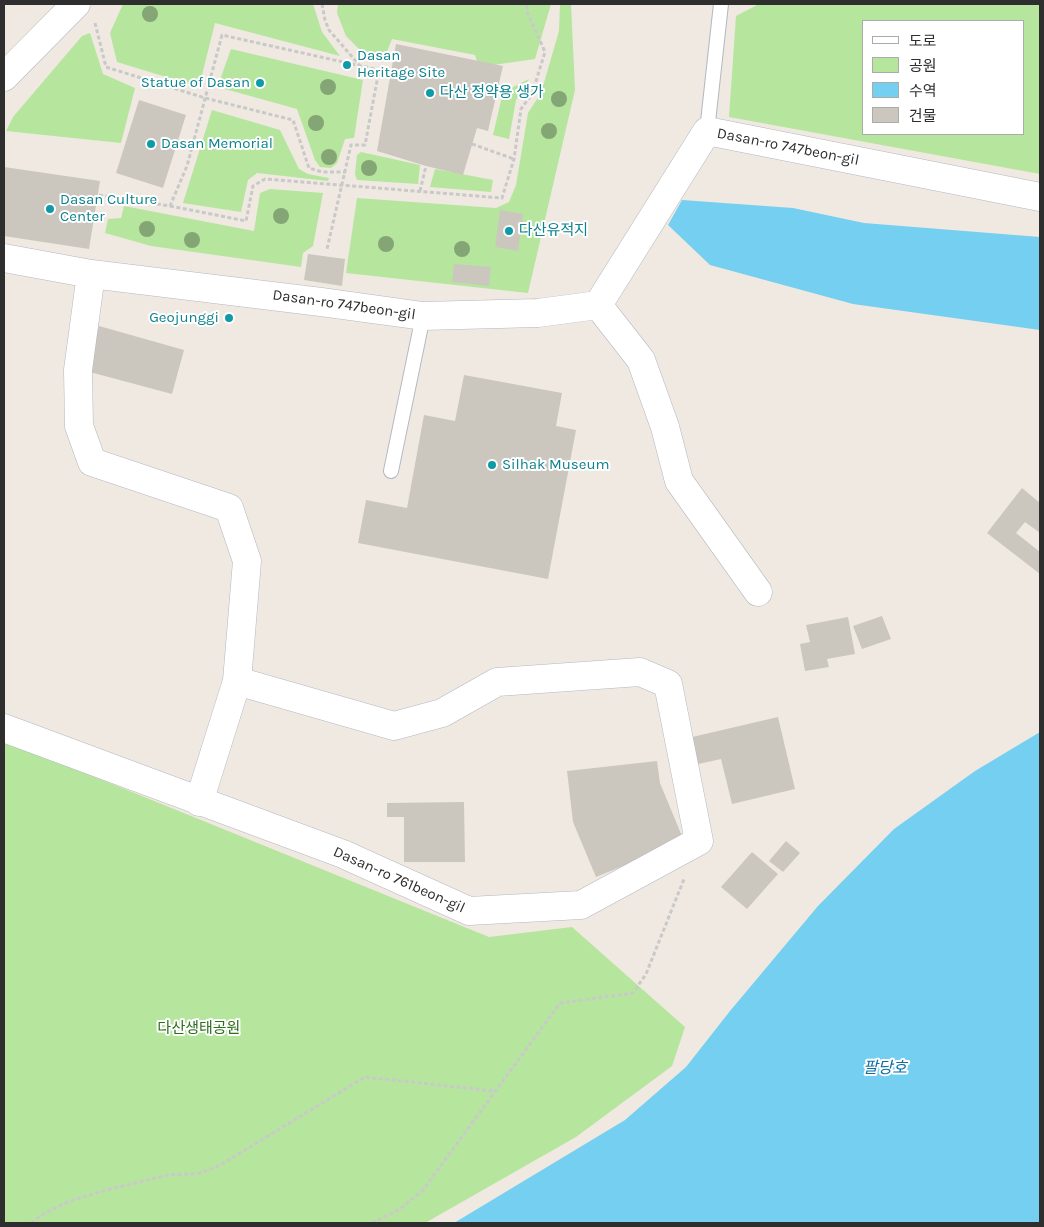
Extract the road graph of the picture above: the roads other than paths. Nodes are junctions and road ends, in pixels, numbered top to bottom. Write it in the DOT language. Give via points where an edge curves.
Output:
graph roads {
  1 [pos="721,4"];
  2 [pos="79,7"];
  3 [pos="4,77"];
  4 [pos="708,131"];
  5 [pos="1040,197"];
  6 [pos="4,258"];
  7 [pos="91,274"];
  8 [pos="598,305"];
  9 [pos="423,316"];
  10 [pos="391,471"];
  11 [pos="758,592"];
  12 [pos="237,681"];
  13 [pos="4,728"];
  14 [pos="200,802"];
  1 -- 4 [label="lane"];
  2 -- 3 [label="street"];
  4 -- 5 [label="street, Dasan-ro 747beon-gil"];
  4 -- 8 [label="street, Dasan-ro 747beon-gil"];
  6 -- 7 [label="street, Dasan-ro 747beon-gil"];
  7 -- 9 [label="street, Dasan-ro 747beon-gil"];
  7 -- 12 [label="street" via="78,370 79,426 92,462 229,508 247,560"];
  8 -- 9 [label="street, Dasan-ro 747beon-gil" via="538,313"];
  8 -- 11 [label="street" via="641,360 665,426 679,481"];
  9 -- 10 [label="lane"];
  12 -- 14 [label="street"];
  12 -- 14 [label="street, Dasan-ro 761beon-gil" via="394,726 442,714 497,682 640,672 668,684 699,841 581,905 469,912 343,854"];
  13 -- 14 [label="street, Dasan-ro 761beon-gil"];
}
